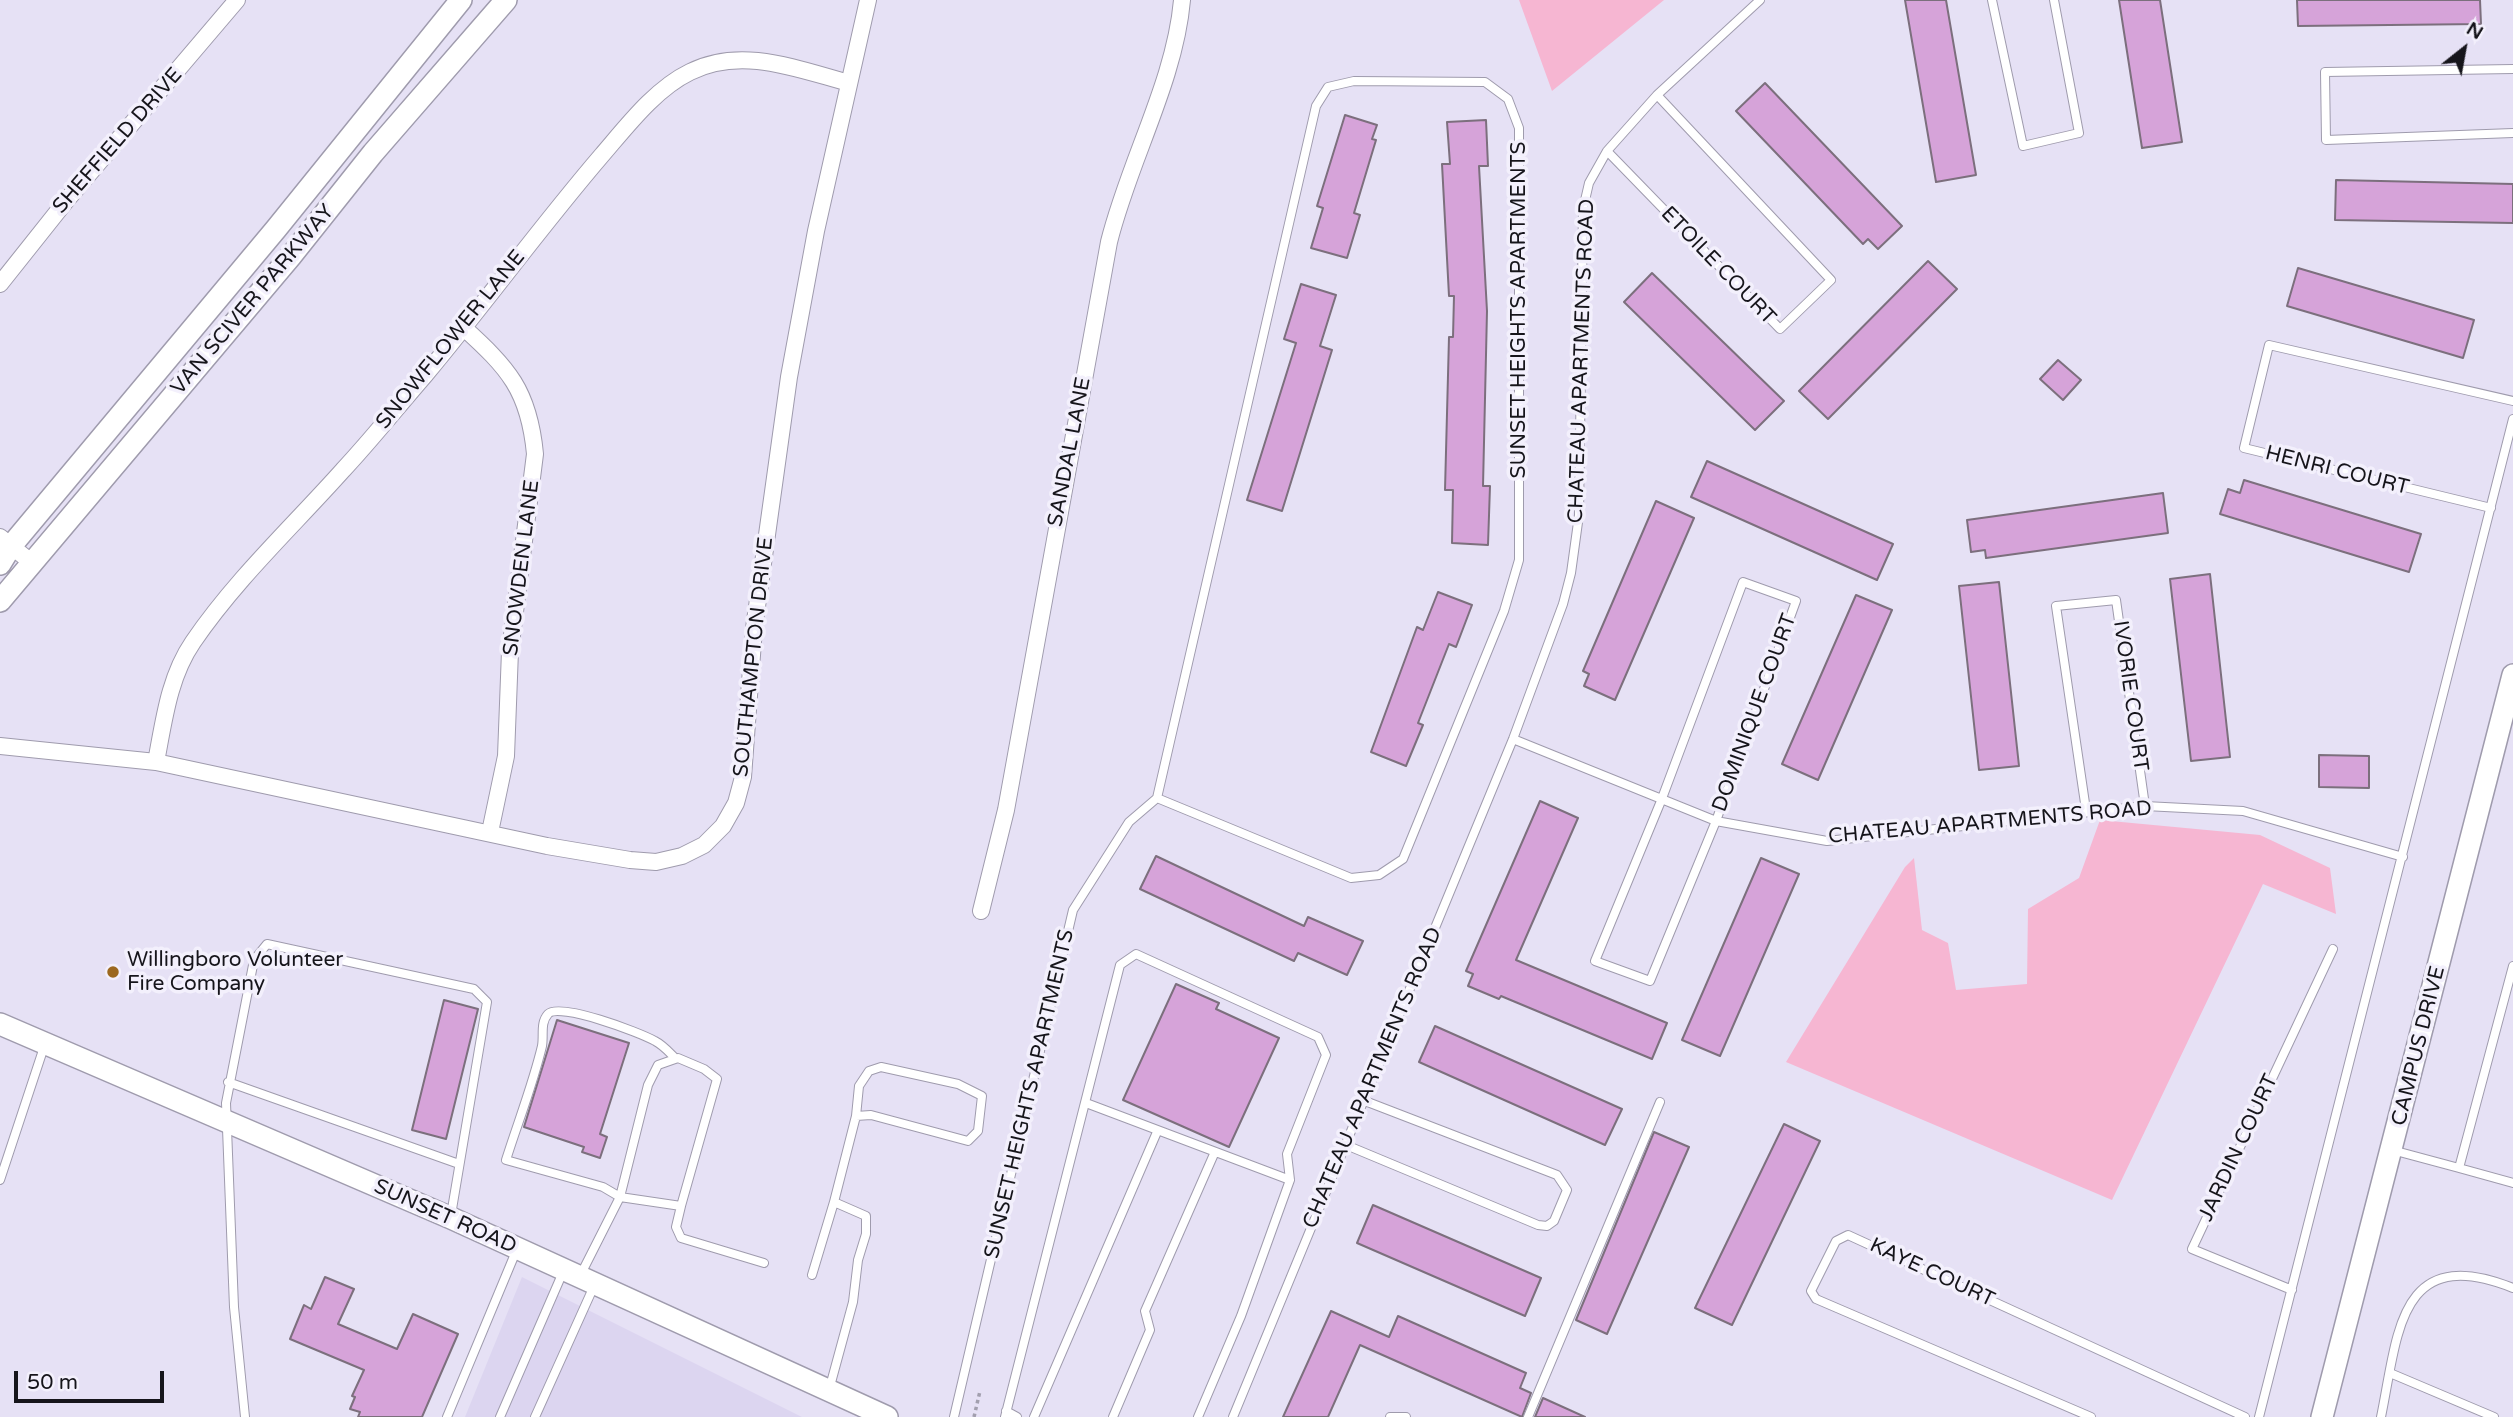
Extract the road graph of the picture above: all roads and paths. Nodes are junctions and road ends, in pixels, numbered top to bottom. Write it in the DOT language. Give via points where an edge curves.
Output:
graph roads {
  1 [pos="237,0"];
  2 [pos="461,0"];
  3 [pos="506,0"];
  4 [pos="868,0"];
  5 [pos="1182,0"];
  6 [pos="1760,0"];
  7 [pos="1992,0"];
  8 [pos="2054,0"];
  9 [pos="2513,69"];
  10 [pos="849,83"];
  11 [pos="1657,95"];
  12 [pos="2513,133"];
  13 [pos="1607,151"];
  14 [pos="0,284"];
  15 [pos="463,327"];
  16 [pos="2513,401"];
  17 [pos="2513,419"];
  18 [pos="2491,508"];
  19 [pos="4,549"];
  20 [pos="31,562"];
  21 [pos="0,601"];
  22 [pos="2513,675"];
  23 [pos="1513,739"];
  24 [pos="0,746"];
  25 [pos="156,762"];
  26 [pos="1157,797"];
  27 [pos="1661,801"];
  28 [pos="2145,806"];
  29 [pos="2086,810"];
  30 [pos="1716,821"];
  31 [pos="490,832"];
  32 [pos="2403,857"];
  33 [pos="981,911"];
  34 [pos="2333,949"];
  35 [pos="2513,966"];
  36 [pos="0,1024"];
  37 [pos="45,1044"];
  38 [pos="675,1058"];
  39 [pos="228,1082"];
  40 [pos="1365,1101"];
  41 [pos="1086,1102"];
  42 [pos="1660,1102"];
  43 [pos="856,1116"];
  44 [pos="227,1122"];
  45 [pos="1157,1132"];
  46 [pos="1346,1145"];
  47 [pos="2392,1150"];
  48 [pos="1214,1154"];
  49 [pos="459,1164"];
  50 [pos="2459,1168"];
  51 [pos="0,1180"];
  52 [pos="1290,1180"];
  53 [pos="2513,1183"];
  54 [pos="621,1197"];
  55 [pos="834,1202"];
  56 [pos="681,1206"];
  57 [pos="451,1218"];
  58 [pos="517,1248"];
  59 [pos="764,1263"];
  60 [pos="812,1275"];
  61 [pos="579,1277"];
  62 [pos="2513,1289"];
  63 [pos="2292,1290"];
  64 [pos="2390,1373"];
  65 [pos="829,1390"];
  66 [pos="980,1391"];
  67 [pos="1005,1414"];
  68 [pos="245,1417"];
  69 [pos="447,1417"];
  70 [pos="500,1417"];
  71 [pos="535,1417"];
  72 [pos="887,1417"];
  73 [pos="954,1417"];
  74 [pos="974,1417"];
  75 [pos="1017,1417"];
  76 [pos="1034,1417"];
  77 [pos="1114,1417"];
  78 [pos="1198,1417"];
  79 [pos="1233,1417"];
  80 [pos="1390,1417"];
  81 [pos="1406,1417"];
  82 [pos="1528,1417"];
  83 [pos="2091,1417"];
  84 [pos="2245,1417"];
  85 [pos="2259,1417"];
  86 [pos="2322,1417"];
  87 [pos="2381,1417"];
  88 [pos="2494,1417"];
  1 -- 14 [label="street, SHEFFIELD DRIVE"];
  2 -- 19 [label="street, VAN SCIVER PARKWAY" via="276,229"];
  3 -- 20 [label="street, VAN SCIVER PARKWAY"];
  4 -- 10 [label="street, SOUTHAMPTON DRIVE"];
  5 -- 33 [label="street, SANDAL LANE" via="1164,81 1124,186 1109,242 1001,832"];
  6 -- 11 [label="lane, CHATEAU APARTMENTS ROAD"];
  7 -- 8 [label="lane" via="2023,146 2079,133"];
  9 -- 12 [label="lane" via="2325,72 2326,140"];
  10 -- 15 [label="street, SNOWFLOWER LANE" via="748,60 707,63 686,74 615,141"];
  10 -- 31 [label="street, SOUTHAMPTON DRIVE" via="786,399 754,628 743,777 736,803 723,827 704,845 656,862 547,846"];
  11 -- 13 [label="lane, CHATEAU APARTMENTS ROAD"];
  11 -- 13 [label="lane, ETOILE COURT" via="1831,280 1780,329"];
  13 -- 23 [label="lane, CHATEAU APARTMENTS ROAD" via="1589,183 1583,209 1579,515 1571,573"];
  15 -- 25 [label="street, SNOWFLOWER LANE" via="192,643 172,687"];
  15 -- 31 [label="street, SNOWDEN LANE" via="515,381 533,428 535,454 511,639 506,756"];
  16 -- 18 [label="lane, HENRI COURT" via="2270,345 2244,448"];
  17 -- 18 [label="lane"];
  18 -- 32 [label="lane"];
  19 -- 20 [label="street"];
  20 -- 21 [label="street, VAN SCIVER PARKWAY"];
  22 -- 47 [label="street, CAMPUS DRIVE"];
  23 -- 27 [label="lane, CHATEAU APARTMENTS ROAD"];
  23 -- 40 [label="lane, CHATEAU APARTMENTS ROAD"];
  24 -- 25 [label="street, SOUTHAMPTON DRIVE"];
  25 -- 31 [label="street, SOUTHAMPTON DRIVE"];
  26 -- 26 [label="lane, SUNSET HEIGHTS APARTMENTS" via="1351,878 1379,875 1403,859 1504,611 1518,560 1519,128 1508,99 1485,82 1354,81 1328,87 1316,106"];
  26 -- 73 [label="lane, SUNSET HEIGHTS APARTMENTS" via="1129,822 1073,910"];
  27 -- 30 [label="lane, CHATEAU APARTMENTS ROAD"];
  27 -- 30 [label="lane" via="1595,961 1650,981"];
  27 -- 30 [label="lane, DOMINIQUE COURT" via="1742,582 1796,601"];
  28 -- 29 [label="lane, CHATEAU APARTMENTS ROAD"];
  28 -- 29 [label="lane, IVORIE COURT" via="2116,600 2056,606"];
  28 -- 32 [label="lane, CHATEAU APARTMENTS ROAD" via="2243,810"];
  29 -- 30 [label="lane, CHATEAU APARTMENTS ROAD" via="1827,841"];
  32 -- 63 [label="lane"];
  34 -- 63 [label="lane, JARDIN COURT" via="2192,1249"];
  35 -- 50 [label="lane"];
  36 -- 37 [label="street, SUNSET ROAD"];
  37 -- 44 [label="street, SUNSET ROAD"];
  37 -- 51 [label="lane"];
  38 -- 54 [label="lane" via="658,1065 648,1085"];
  38 -- 54 [label="lane" via="659,1042 641,1034 559,1009 549,1012 506,1160 603,1186"];
  38 -- 56 [label="lane" via="717,1079"];
  39 -- 44 [label="lane"];
  39 -- 49 [label="lane"];
  39 -- 49 [label="lane" via="254,960 267,944 474,989 487,1002"];
  40 -- 46 [label="lane, CHATEAU APARTMENTS ROAD"];
  40 -- 46 [label="lane" via="1557,1175 1567,1191 1554,1220 1547,1226 1538,1225"];
  41 -- 45 [label="lane"];
  41 -- 52 [label="lane" via="1120,965 1136,954 1318,1037 1326,1055 1287,1154"];
  41 -- 67 [label="lane"];
  42 -- 82 [label="lane"];
  43 -- 43 [label="lane" via="871,1115 968,1141 978,1131 982,1096 958,1084 881,1067 869,1071 859,1086"];
  43 -- 55 [label="lane"];
  44 -- 57 [label="street, SUNSET ROAD"];
  44 -- 68 [label="lane" via="234,1307"];
  45 -- 48 [label="lane"];
  45 -- 76 [label="lane"];
  46 -- 79 [label="lane, CHATEAU APARTMENTS ROAD"];
  47 -- 50 [label="lane"];
  47 -- 86 [label="street, CAMPUS DRIVE"];
  48 -- 52 [label="lane"];
  48 -- 77 [label="lane" via="1145,1311 1150,1330"];
  49 -- 57 [label="lane"];
  50 -- 53 [label="lane"];
  52 -- 78 [label="lane" via="1241,1316"];
  54 -- 56 [label="lane"];
  54 -- 61 [label="lane"];
  55 -- 60 [label="lane"];
  55 -- 65 [label="lane" via="866,1216 866,1234"];
  56 -- 59 [label="lane" via="676,1227 681,1238"];
  57 -- 58 [label="street, SUNSET ROAD"];
  58 -- 61 [label="street, SUNSET ROAD"];
  58 -- 69 [label="lane"];
  61 -- 65 [label="street, SUNSET ROAD"];
  61 -- 70 [label="lane"];
  61 -- 71 [label="lane"];
  62 -- 64 [label="lane" via="2465,1276 2439,1278 2416,1296 2400,1322"];
  63 -- 85 [label="lane"];
  64 -- 87 [label="lane"];
  64 -- 88 [label="lane"];
  65 -- 72 [label="street, SUNSET ROAD"];
  66 -- 74 [label="path"];
  67 -- 75 [label="lane"];
  80 -- 81 [label="lane"];
  83 -- 84 [label="lane, KAYE COURT" via="1816,1299 1811,1291 1836,1241 1849,1235"];
}
